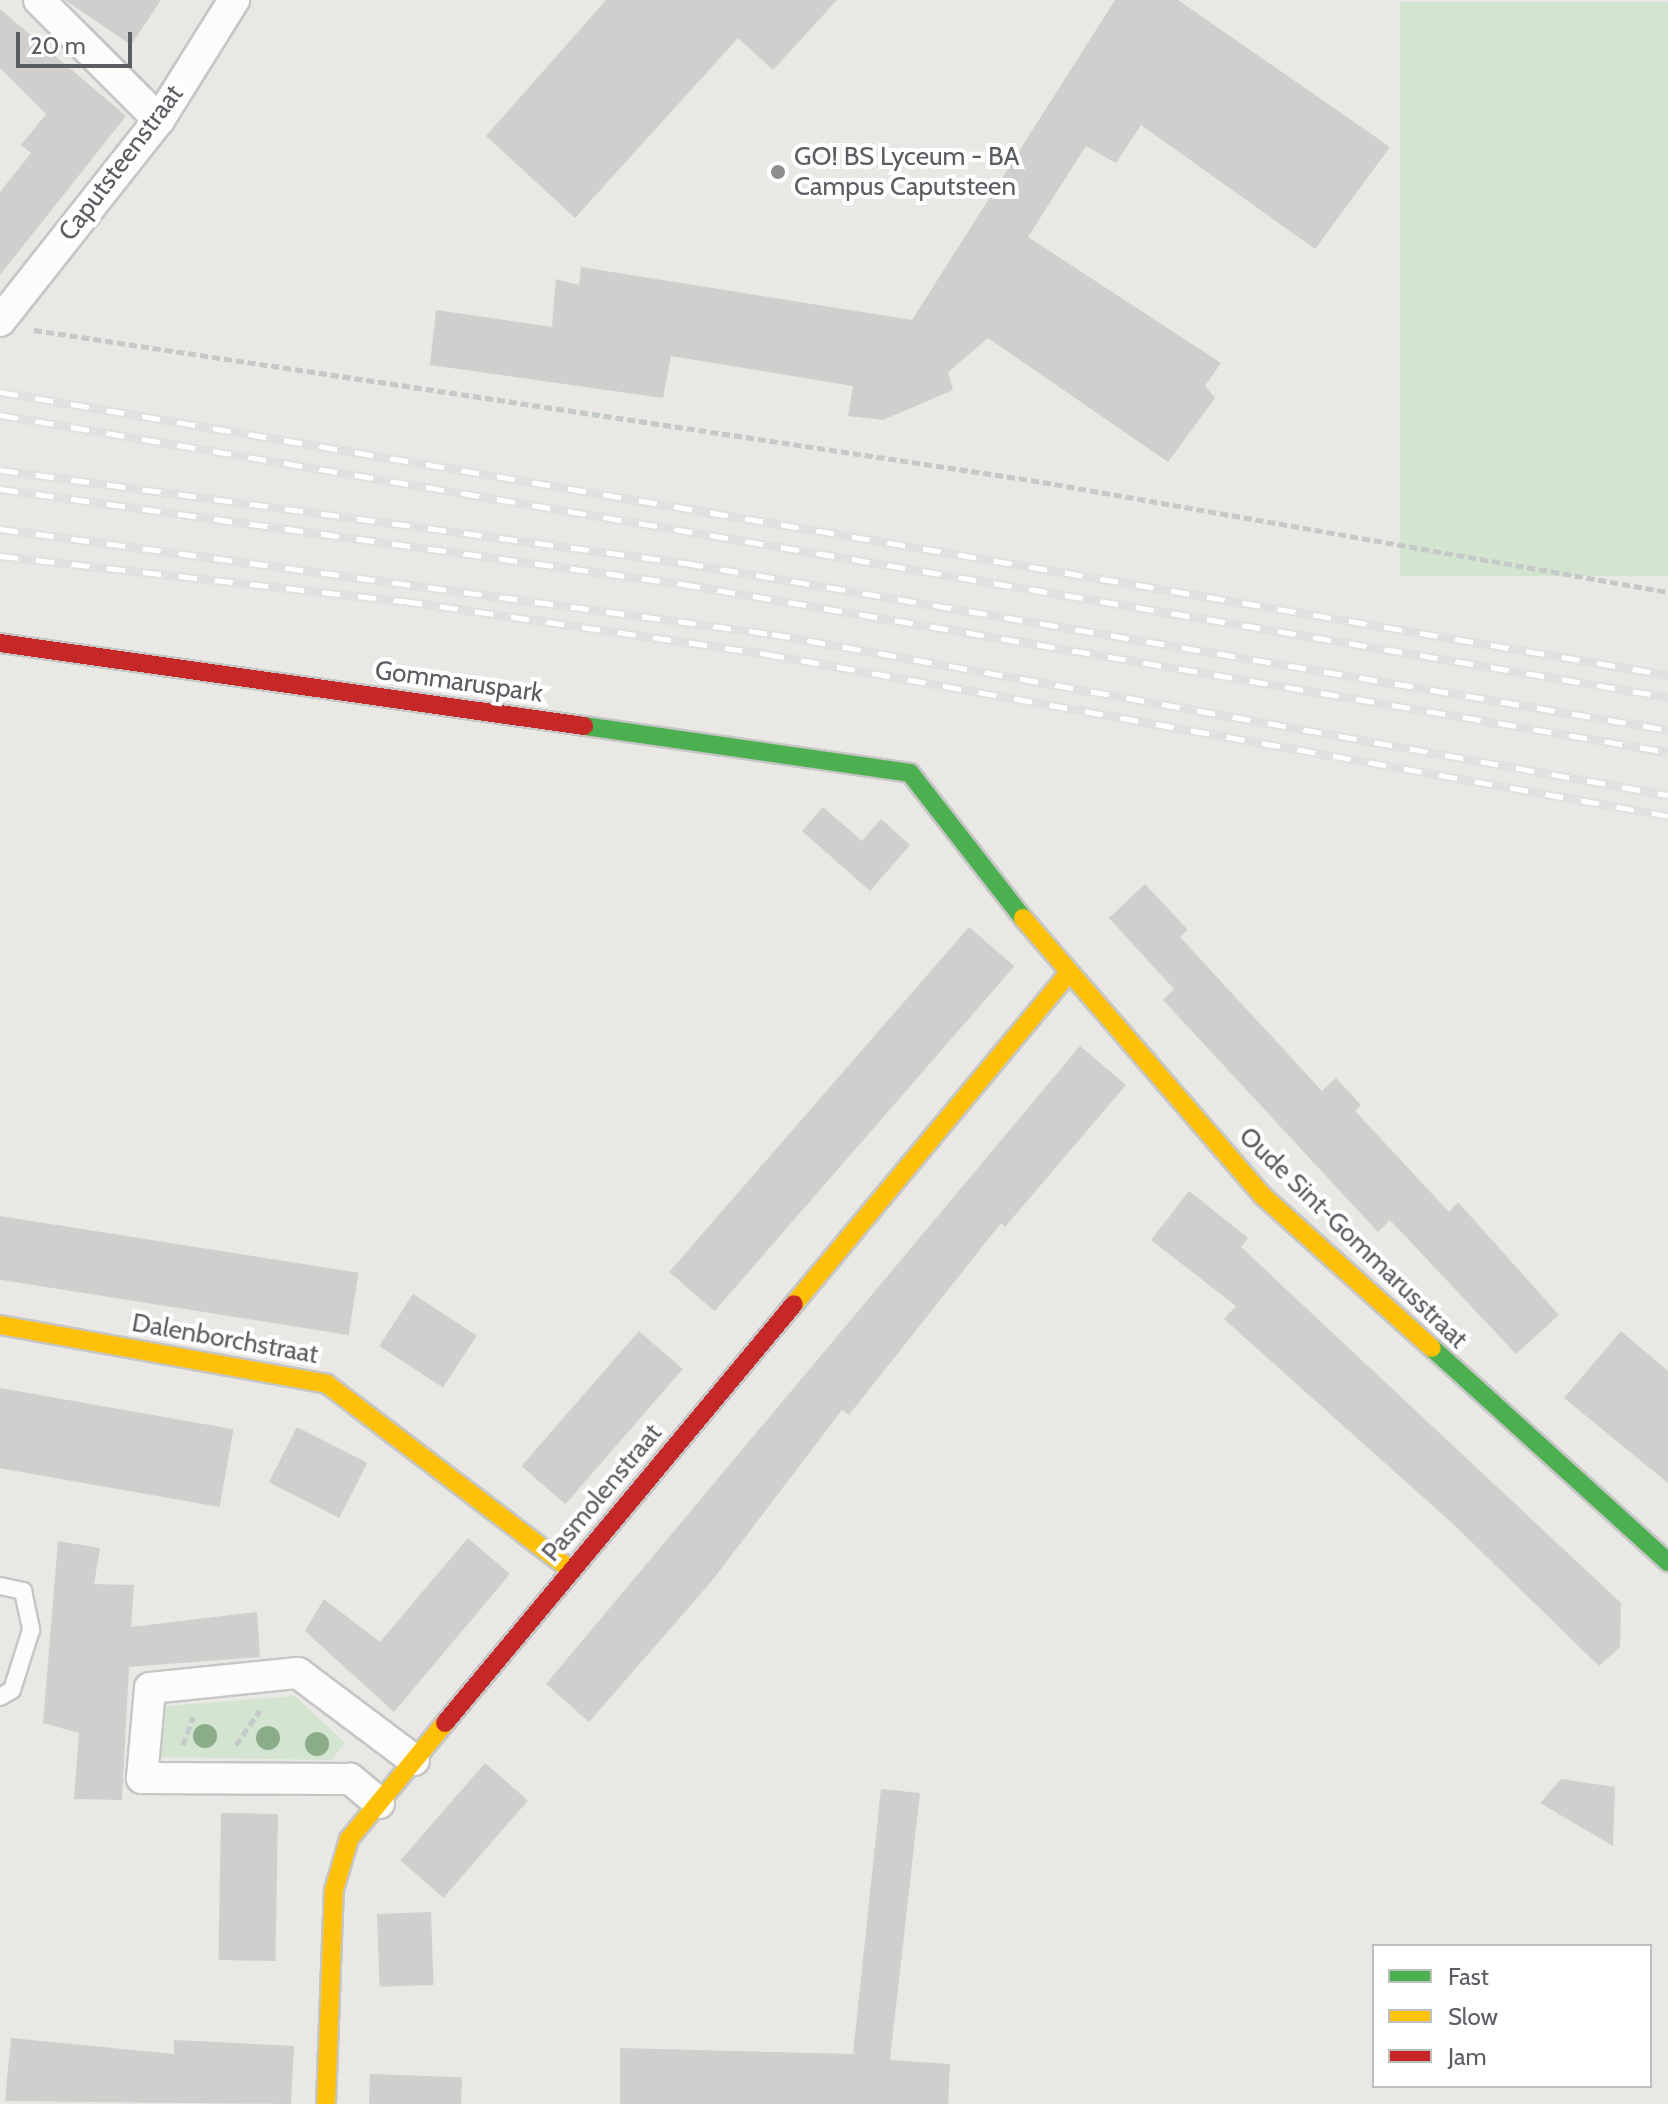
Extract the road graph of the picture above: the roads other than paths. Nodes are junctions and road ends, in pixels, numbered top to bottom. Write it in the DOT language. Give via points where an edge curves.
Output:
graph roads {
  1 [pos="39,0"];
  2 [pos="234,0"];
  3 [pos="159,120"];
  4 [pos="11,327"];
  5 [pos="0,643"];
  6 [pos="910,773"];
  7 [pos="1067,975"];
  8 [pos="0,1325"];
  9 [pos="1668,1562"];
  10 [pos="571,1570"];
  11 [pos="0,1586"];
  12 [pos="0,1697"];
  13 [pos="414,1760"];
  14 [pos="379,1803"];
  15 [pos="326,2104"];
  1 -- 3 [label="street"];
  2 -- 3 [label="street, Caputsteenstraat"];
  3 -- 4 [label="street, Caputsteenstraat"];
  5 -- 6 [label="street, Gommaruspark"];
  6 -- 7 [label="street, Oude Sint-Gommarusstraat"];
  7 -- 9 [label="street, Oude Sint-Gommarusstraat" via="1263,1196"];
  7 -- 10 [label="street, Pasmolenstraat"];
  8 -- 10 [label="street, Dalenborchstraat" via="327,1384"];
  10 -- 13 [label="street, Pasmolenstraat"];
  11 -- 12 [label="lane" via="23,1591 31,1630 12,1690"];
  13 -- 14 [label="street, Pasmolenstraat"];
  13 -- 14 [label="street" via="298,1673 150,1688 142,1778 350,1779"];
  14 -- 15 [label="street, Pasmolenstraat" via="349,1839 334,1890"];
}
